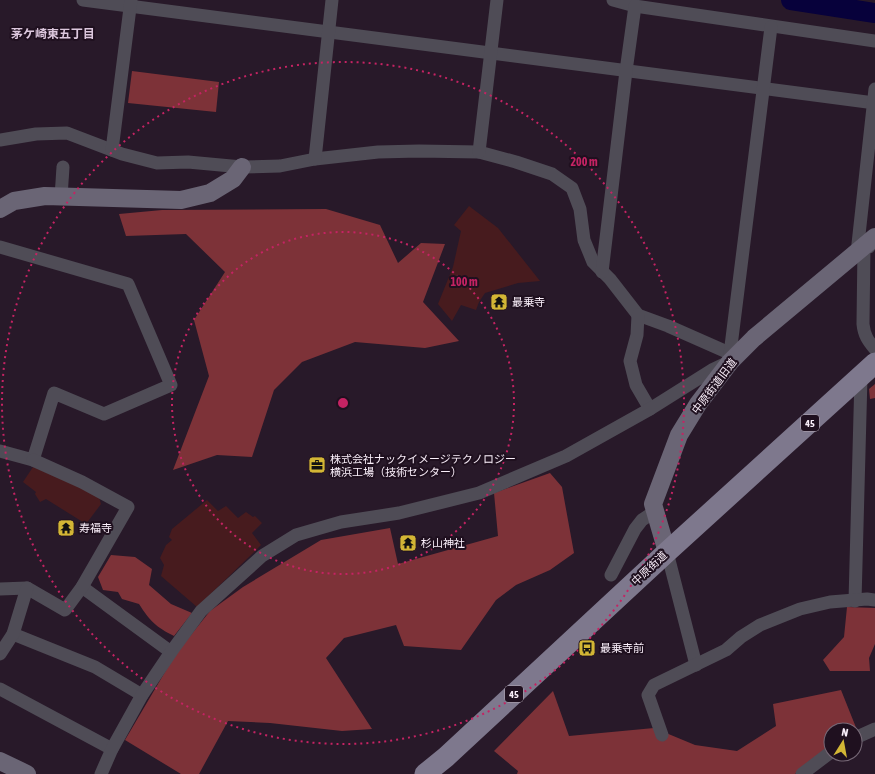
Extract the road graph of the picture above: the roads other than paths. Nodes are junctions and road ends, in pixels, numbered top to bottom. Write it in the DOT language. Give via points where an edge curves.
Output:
graph roads {
  1 [pos="83,0"];
  2 [pos="332,0"];
  3 [pos="497,0"];
  4 [pos="613,0"];
  5 [pos="131,3"];
  6 [pos="635,6"];
  7 [pos="771,27"];
  8 [pos="328,32"];
  9 [pos="875,41"];
  10 [pos="491,53"];
  11 [pos="626,71"];
  12 [pos="763,89"];
  13 [pos="875,89"];
  14 [pos="874,103"];
  15 [pos="0,140"];
  16 [pos="112,150"];
  17 [pos="480,152"];
  18 [pos="315,159"];
  19 [pos="62,167"];
  20 [pos="242,167"];
  21 [pos="61,197"];
  22 [pos="0,209"];
  23 [pos="868,246"];
  24 [pos="0,247"];
  25 [pos="602,272"];
  26 [pos="638,315"];
  27 [pos="875,349"];
  28 [pos="732,357"];
  29 [pos="868,370"];
  30 [pos="650,409"];
  31 [pos="0,451"];
  32 [pos="33,460"];
  33 [pos="654,512"];
  34 [pos="666,552"];
  35 [pos="611,575"];
  36 [pos="82,587"];
  37 [pos="26,588"];
  38 [pos="0,589"];
  39 [pos="875,600"];
  40 [pos="855,601"];
  41 [pos="14,634"];
  42 [pos="171,652"];
  43 [pos="0,654"];
  44 [pos="696,665"];
  45 [pos="0,689"];
  46 [pos="142,695"];
  47 [pos="875,729"];
  48 [pos="863,734"];
  49 [pos="662,736"];
  50 [pos="112,749"];
  51 [pos="823,758"];
  52 [pos="0,761"];
  53 [pos="27,774"];
  54 [pos="101,774"];
  55 [pos="425,774"];
  56 [pos="802,774"];
  1 -- 5 [label="street"];
  2 -- 8 [label="street"];
  3 -- 10 [label="street"];
  4 -- 6 [label="street"];
  5 -- 8 [label="street"];
  5 -- 16 [label="street"];
  6 -- 7 [label="street"];
  6 -- 11 [label="street"];
  7 -- 9 [label="street"];
  7 -- 12 [label="street"];
  8 -- 10 [label="street"];
  8 -- 18 [label="street"];
  10 -- 11 [label="street"];
  10 -- 17 [label="street"];
  11 -- 12 [label="street"];
  11 -- 25 [label="street"];
  12 -- 14 [label="street"];
  12 -- 28 [label="street"];
  13 -- 14 [label="street"];
  14 -- 23 [label="street"];
  15 -- 16 [label="street" via="36,134 67,133"];
  16 -- 20 [label="street" via="156,163 188,162"];
  17 -- 18 [label="street" via="378,152"];
  17 -- 25 [label="street" via="552,174 572,188 580,209 584,240 593,262"];
  18 -- 20 [label="street" via="280,166"];
  19 -- 21 [label="street"];
  20 -- 21 [label="street" via="233,179 210,192 181,200"];
  21 -- 22 [label="street" via="45,196 14,201"];
  23 -- 27 [label="street" via="863,333"];
  23 -- 28 [label="street, 中原街道旧道"];
  24 -- 32 [label="street" via="128,284 171,385 104,414 54,393"];
  25 -- 26 [label="street"];
  26 -- 28 [label="street" via="668,326"];
  26 -- 30 [label="street" via="637,335 630,361 636,385"];
  28 -- 30 [label="street"];
  28 -- 33 [label="street, 中原街道旧道" via="679,435 654,498"];
  29 -- 34 [label="main road, 中原街道 / 45"];
  29 -- 40 [label="street"];
  30 -- 42 [label="street" via="566,456 479,493 399,512 341,522 296,535 262,556 201,611"];
  31 -- 32 [label="street"];
  32 -- 36 [label="street" via="82,482 128,507"];
  33 -- 34 [label="street"];
  33 -- 35 [label="street" via="642,520 635,529"];
  34 -- 44 [label="street"];
  34 -- 55 [label="main road, 中原街道 / 45"];
  36 -- 37 [label="street" via="65,610"];
  36 -- 42 [label="street"];
  37 -- 38 [label="street"];
  37 -- 41 [label="street"];
  39 -- 40 [label="street"];
  40 -- 44 [label="street" via="830,602 800,608 760,625 726,650"];
  41 -- 43 [label="street"];
  41 -- 46 [label="street" via="95,667"];
  42 -- 46 [label="street"];
  44 -- 49 [label="street" via="654,685 648,695"];
  45 -- 50 [label="street"];
  46 -- 50 [label="street"];
  47 -- 48 [label="street"];
  50 -- 54 [label="street"];
  51 -- 56 [label="street"];
  52 -- 53 [label="street"];
}
